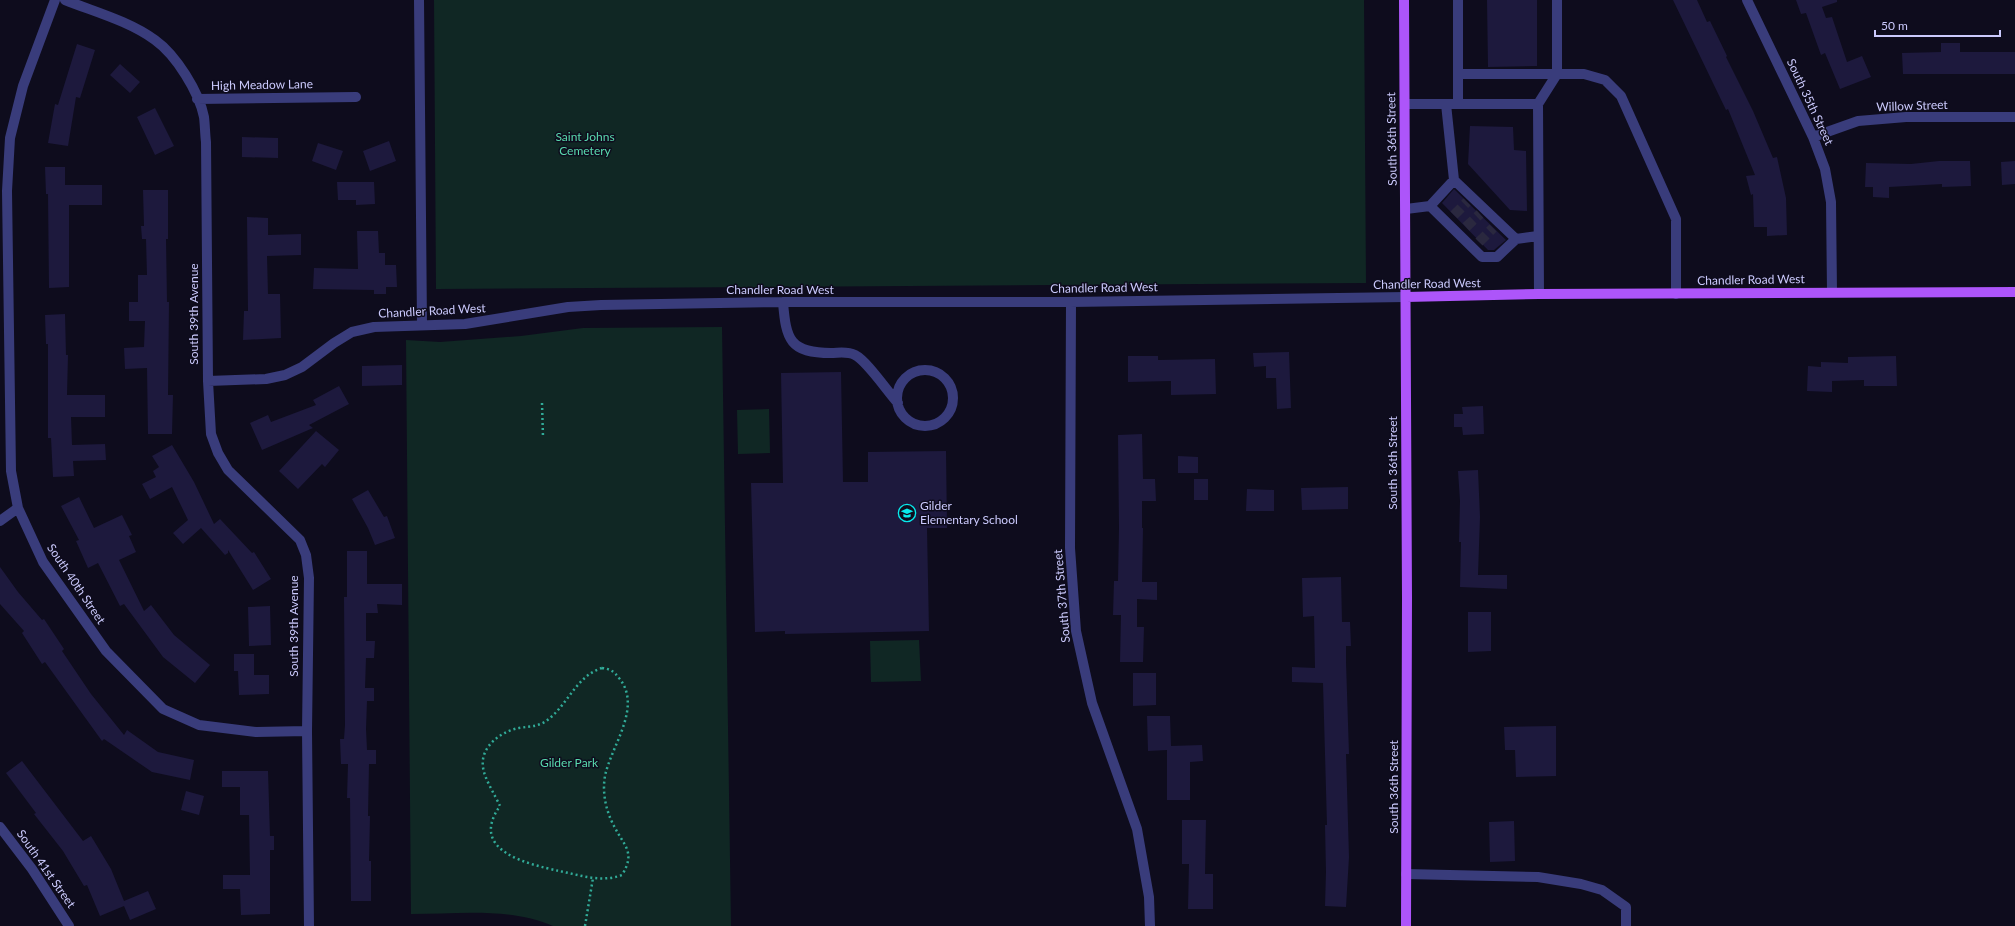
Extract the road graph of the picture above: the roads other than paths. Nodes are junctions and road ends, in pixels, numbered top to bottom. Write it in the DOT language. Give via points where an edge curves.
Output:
graph roads {
  1 [pos="55,0"];
  2 [pos="65,0"];
  3 [pos="419,0"];
  4 [pos="1404,0"];
  5 [pos="1458,0"];
  6 [pos="1557,0"];
  7 [pos="1747,0"];
  8 [pos="1458,74"];
  9 [pos="1557,74"];
  10 [pos="356,97"];
  11 [pos="197,99"];
  12 [pos="1405,104"];
  13 [pos="1446,104"];
  14 [pos="1458,104"];
  15 [pos="1538,104"];
  16 [pos="2015,117"];
  17 [pos="1814,137"];
  18 [pos="1454,180"];
  19 [pos="1430,206"];
  20 [pos="1406,209"];
  21 [pos="1538,236"];
  22 [pos="1516,238"];
  23 [pos="1832,292"];
  24 [pos="2015,292"];
  25 [pos="1539,294"];
  26 [pos="1676,294"];
  27 [pos="1406,298"];
  28 [pos="783,302"];
  29 [pos="1071,302"];
  30 [pos="422,325"];
  31 [pos="208,381"];
  32 [pos="898,403"];
  33 [pos="18,508"];
  34 [pos="0,521"];
  35 [pos="307,731"];
  36 [pos="0,827"];
  37 [pos="1406,874"];
  38 [pos="69,926"];
  39 [pos="310,926"];
  40 [pos="1150,926"];
  41 [pos="1406,926"];
  42 [pos="1626,926"];
  1 -- 33 [label="street, South 40th Street" via="23,86 10,138 7,191 11,471"];
  2 -- 11 [label="street, High Meadow Lane" via="129,25 155,40 184,72"];
  3 -- 30 [label="street"];
  4 -- 12 [label="main road, South 36th Street"];
  5 -- 8 [label="street"];
  6 -- 9 [label="street"];
  7 -- 17 [label="street, South 35th Street"];
  8 -- 9 [label="street"];
  8 -- 14 [label="street"];
  9 -- 15 [label="street"];
  9 -- 26 [label="street" via="1584,74 1605,80 1620,96 1676,219"];
  10 -- 11 [label="street, High Meadow Lane"];
  11 -- 31 [label="street, South 39th Avenue" via="204,116 206,142"];
  12 -- 13 [label="street"];
  12 -- 20 [label="main road, South 36th Street"];
  13 -- 14 [label="street"];
  13 -- 18 [label="street"];
  14 -- 15 [label="street"];
  15 -- 21 [label="street"];
  16 -- 17 [label="street, Willow Street" via="1906,117 1858,121"];
  17 -- 23 [label="street, South 35th Street" via="1831,202"];
  18 -- 19 [label="street"];
  18 -- 22 [label="street" via="1469,200 1496,225"];
  19 -- 20 [label="street"];
  19 -- 22 [label="street" via="1450,218 1476,245 1482,256 1497,257"];
  20 -- 27 [label="main road, South 36th Street"];
  21 -- 22 [label="street"];
  21 -- 25 [label="street"];
  23 -- 24 [label="main road, Chandler Road West"];
  23 -- 26 [label="main road, Chandler Road West"];
  25 -- 26 [label="main road, Chandler Road West"];
  25 -- 27 [label="main road, Chandler Road West"];
  27 -- 29 [label="street, Chandler Road West"];
  27 -- 37 [label="main road, South 36th Street"];
  28 -- 29 [label="street, Chandler Road West"];
  28 -- 30 [label="street, Chandler Road West" via="568,307 465,324"];
  28 -- 32 [label="street" via="788,334 796,346 812,352 846,352 856,355"];
  29 -- 40 [label="street, South 37th Street" via="1070,548 1076,631 1092,703 1137,829 1149,897"];
  30 -- 31 [label="street, Chandler Road West" via="374,327 352,332 302,367 285,375 266,379"];
  31 -- 35 [label="street, South 39th Avenue" via="211,434 218,453 228,470 300,540 306,555 309,578"];
  32 -- 32 [label="street" via="901,412 915,424 934,425 942,421 953,404 951,386 938,374 921,371 913,373 900,385"];
  33 -- 34 [label="street"];
  33 -- 35 [label="street, South 40th Street" via="43,562 106,651 163,709 199,725 256,732"];
  35 -- 39 [label="street, South 39th Avenue"];
  36 -- 38 [label="street, South 41st Street" via="32,869"];
  37 -- 41 [label="main road, South 36th Street"];
  37 -- 42 [label="street" via="1538,877 1581,884 1602,890 1626,907"];
}
